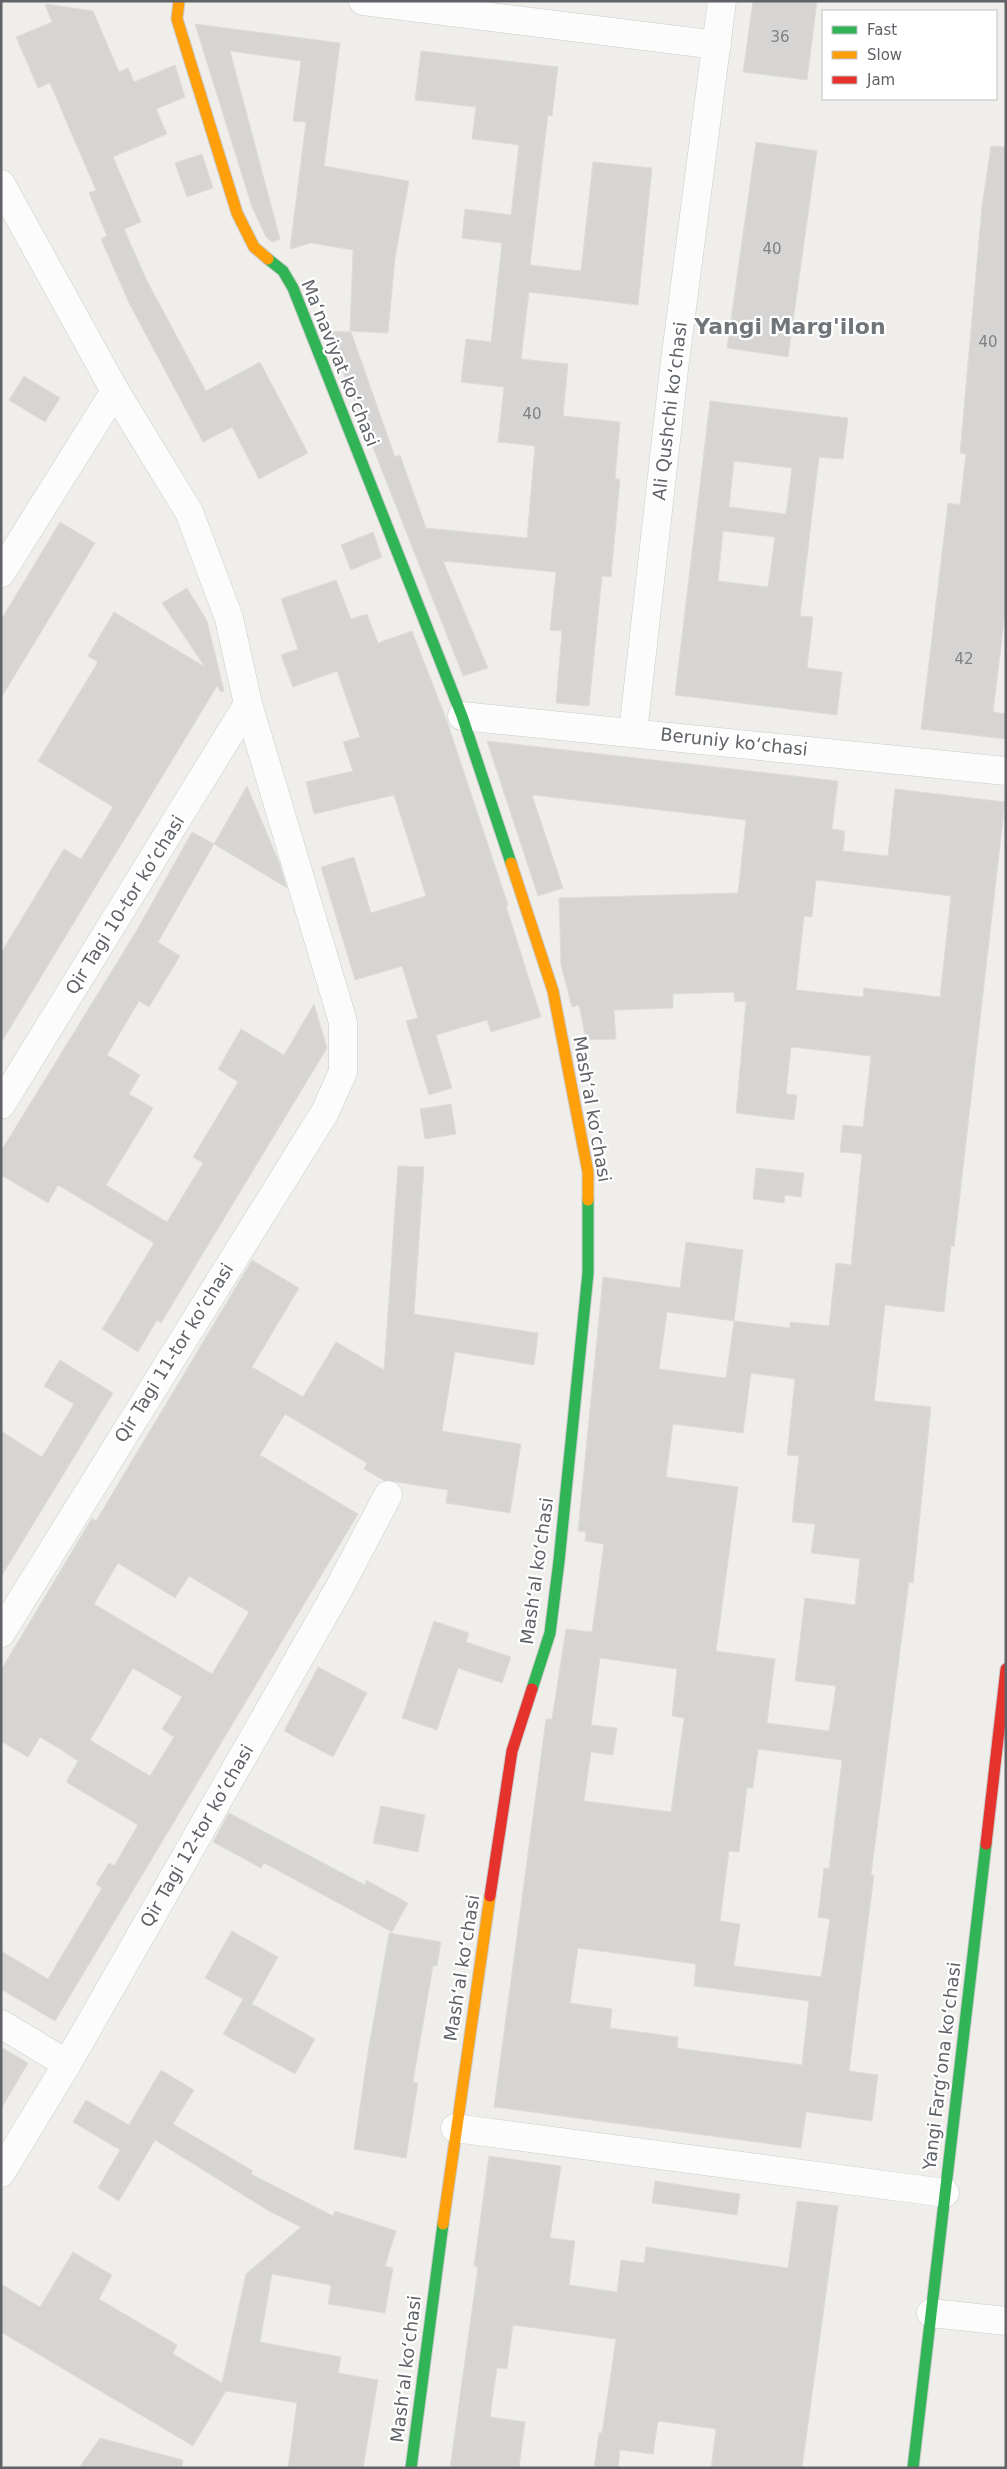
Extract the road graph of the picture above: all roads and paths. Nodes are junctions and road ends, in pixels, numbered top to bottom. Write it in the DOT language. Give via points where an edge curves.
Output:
graph roads {
  1 [pos="180,1"];
  2 [pos="363,1"];
  3 [pos="722,1"];
  4 [pos="717,45"];
  5 [pos="1,184"];
  6 [pos="115,391"];
  7 [pos="1,573"];
  8 [pos="248,704"];
  9 [pos="462,716"];
  10 [pos="634,732"];
  11 [pos="1006,771"];
  12 [pos="1,1105"];
  13 [pos="388,1495"];
  14 [pos="1,1633"];
  15 [pos="1006,1669"];
  16 [pos="1,2024"];
  17 [pos="67,2064"];
  18 [pos="456,2128"];
  19 [pos="1,2173"];
  20 [pos="945,2193"];
  21 [pos="931,2313"];
  22 [pos="1006,2321"];
  23 [pos="411,2468"];
  24 [pos="913,2468"];
  1 -- 9 [label="street, Maʻnaviyat koʻchasi" via="177,19 237,212 254,247 283,271 293,288"];
  2 -- 4 [label="street"];
  3 -- 4 [label="street, Ali Qushchi koʻchasi"];
  4 -- 10 [label="street, Ali Qushchi koʻchasi" via="674,369"];
  5 -- 6 [label="street"];
  6 -- 7 [label="street"];
  6 -- 8 [label="street" via="189,512 229,618"];
  8 -- 12 [label="street, Qir Tagi 10-tor koʼchasi"];
  8 -- 14 [label="street, Qir Tagi 11-tor koʼchasi" via="344,1022 343,1072 325,1112"];
  9 -- 10 [label="street, Beruniy koʻchasi"];
  9 -- 18 [label="street, Mashʻal koʻchasi" via="553,991 588,1172 588,1273 550,1634 512,1751"];
  10 -- 11 [label="street, Beruniy koʻchasi"];
  13 -- 17 [label="street, Qir Tagi 12-tor koʼchasi" via="338,1590"];
  15 -- 20 [label="street, Yangi Fargʻona koʻchasi"];
  16 -- 17 [label="street"];
  17 -- 19 [label="street, Qir Tagi 12-tor koʼchasi"];
  18 -- 20 [label="street"];
  18 -- 23 [label="street, Mashʻal koʻchasi"];
  20 -- 21 [label="street, Yangi Fargʻona koʻchasi"];
  21 -- 22 [label="street"];
  21 -- 24 [label="street, Yangi Fargʻona koʻchasi"];
}
